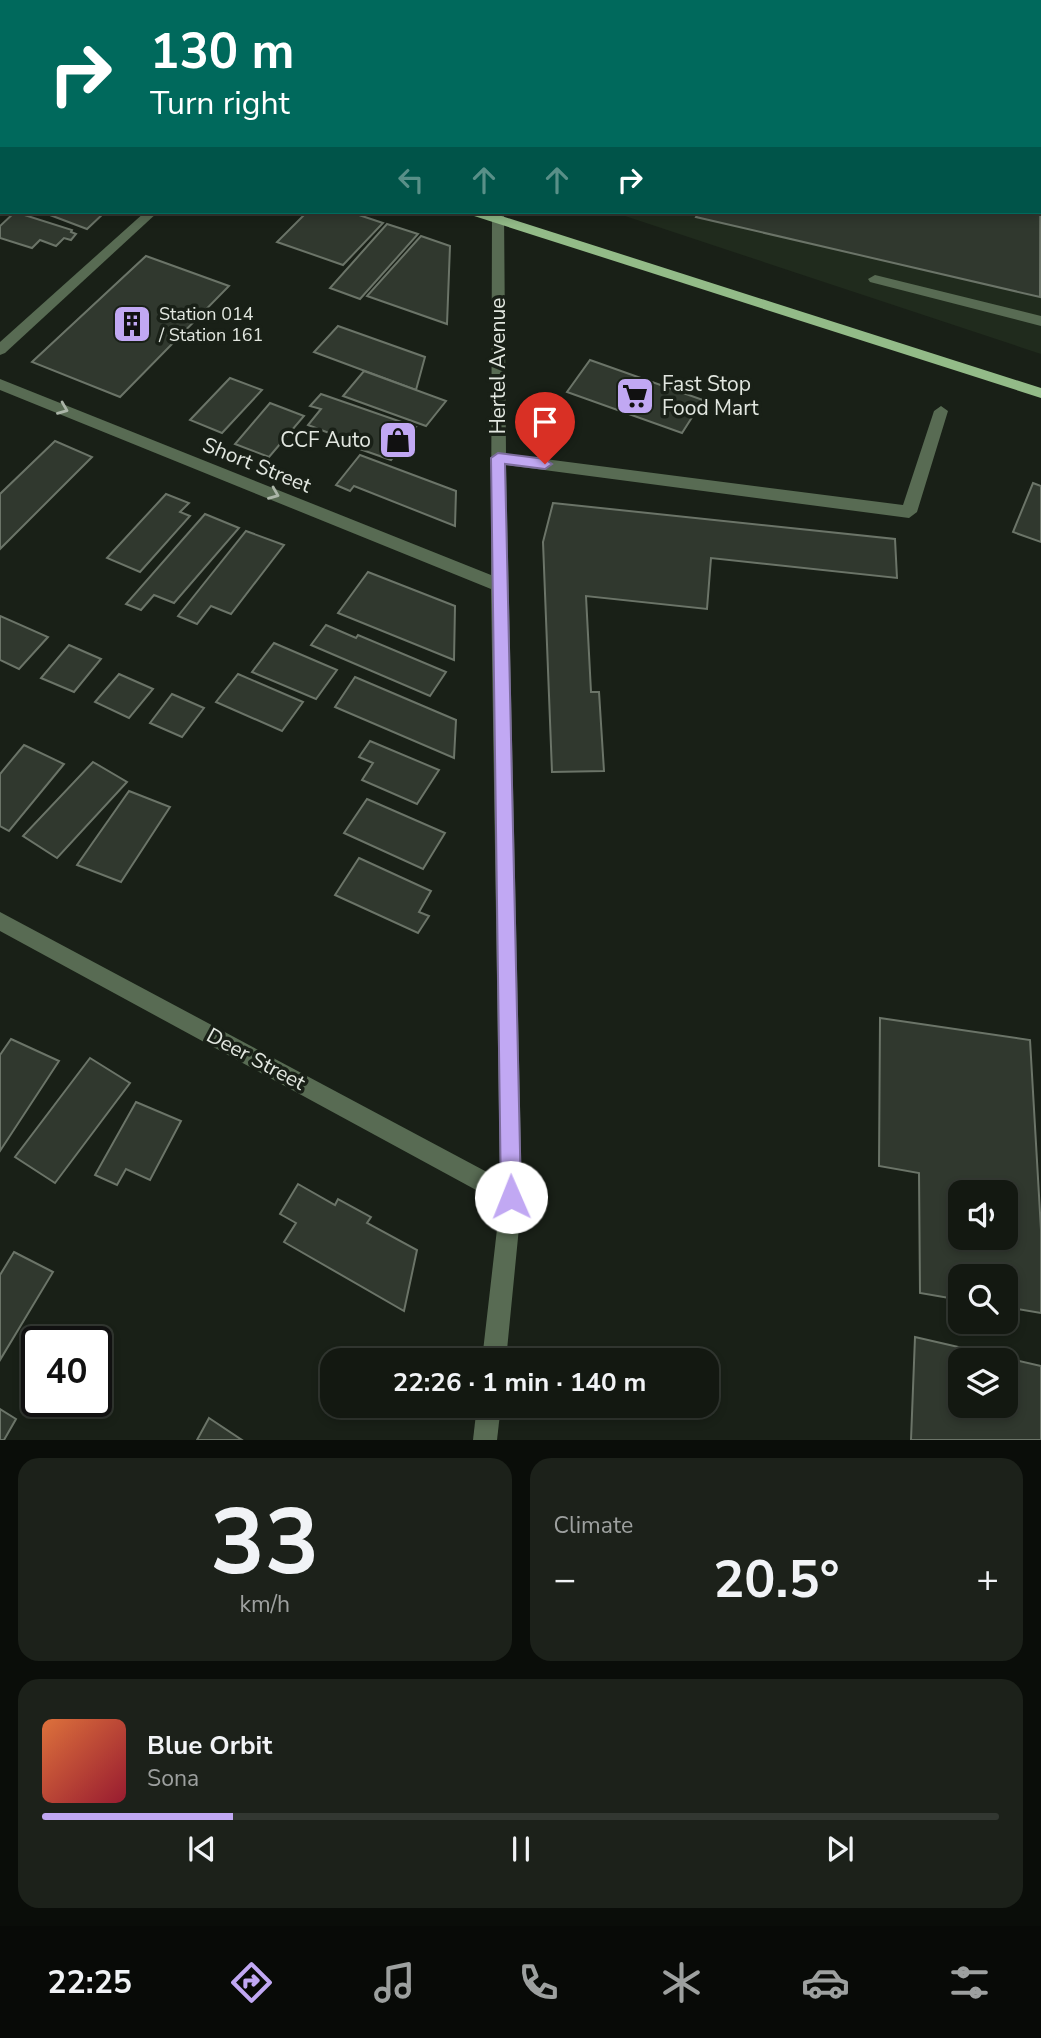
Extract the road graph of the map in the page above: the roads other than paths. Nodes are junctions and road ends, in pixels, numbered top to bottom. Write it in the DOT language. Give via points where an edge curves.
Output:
graph roads {
  1 [pos="150,214"];
  2 [pos="498,215"];
  3 [pos="875,279"];
  4 [pos="1041,321"];
  5 [pos="0,350"];
  6 [pos="0,384"];
  7 [pos="1041,393"];
  8 [pos="941,411"];
  9 [pos="498,458"];
  10 [pos="499,585"];
  11 [pos="0,921"];
  12 [pos="511,1197"];
  13 [pos="495,1348"];
  14 [pos="488,1418"];
  15 [pos="485,1440"];
  1 -- 5 [label="street"];
  2 -- 7 [label="main road"];
  2 -- 9 [label="street, Hertel Avenue"];
  3 -- 4 [label="street"];
  6 -- 10 [label="street, Short Street, one-way"];
  8 -- 9 [label="street" via="909,512"];
  9 -- 10 [label="street, Hertel Avenue"];
  10 -- 12 [label="street, Hertel Avenue"];
  11 -- 12 [label="street, Deer Street"];
  12 -- 13 [label="street, Hertel Avenue"];
  14 -- 15 [label="street"];
}
